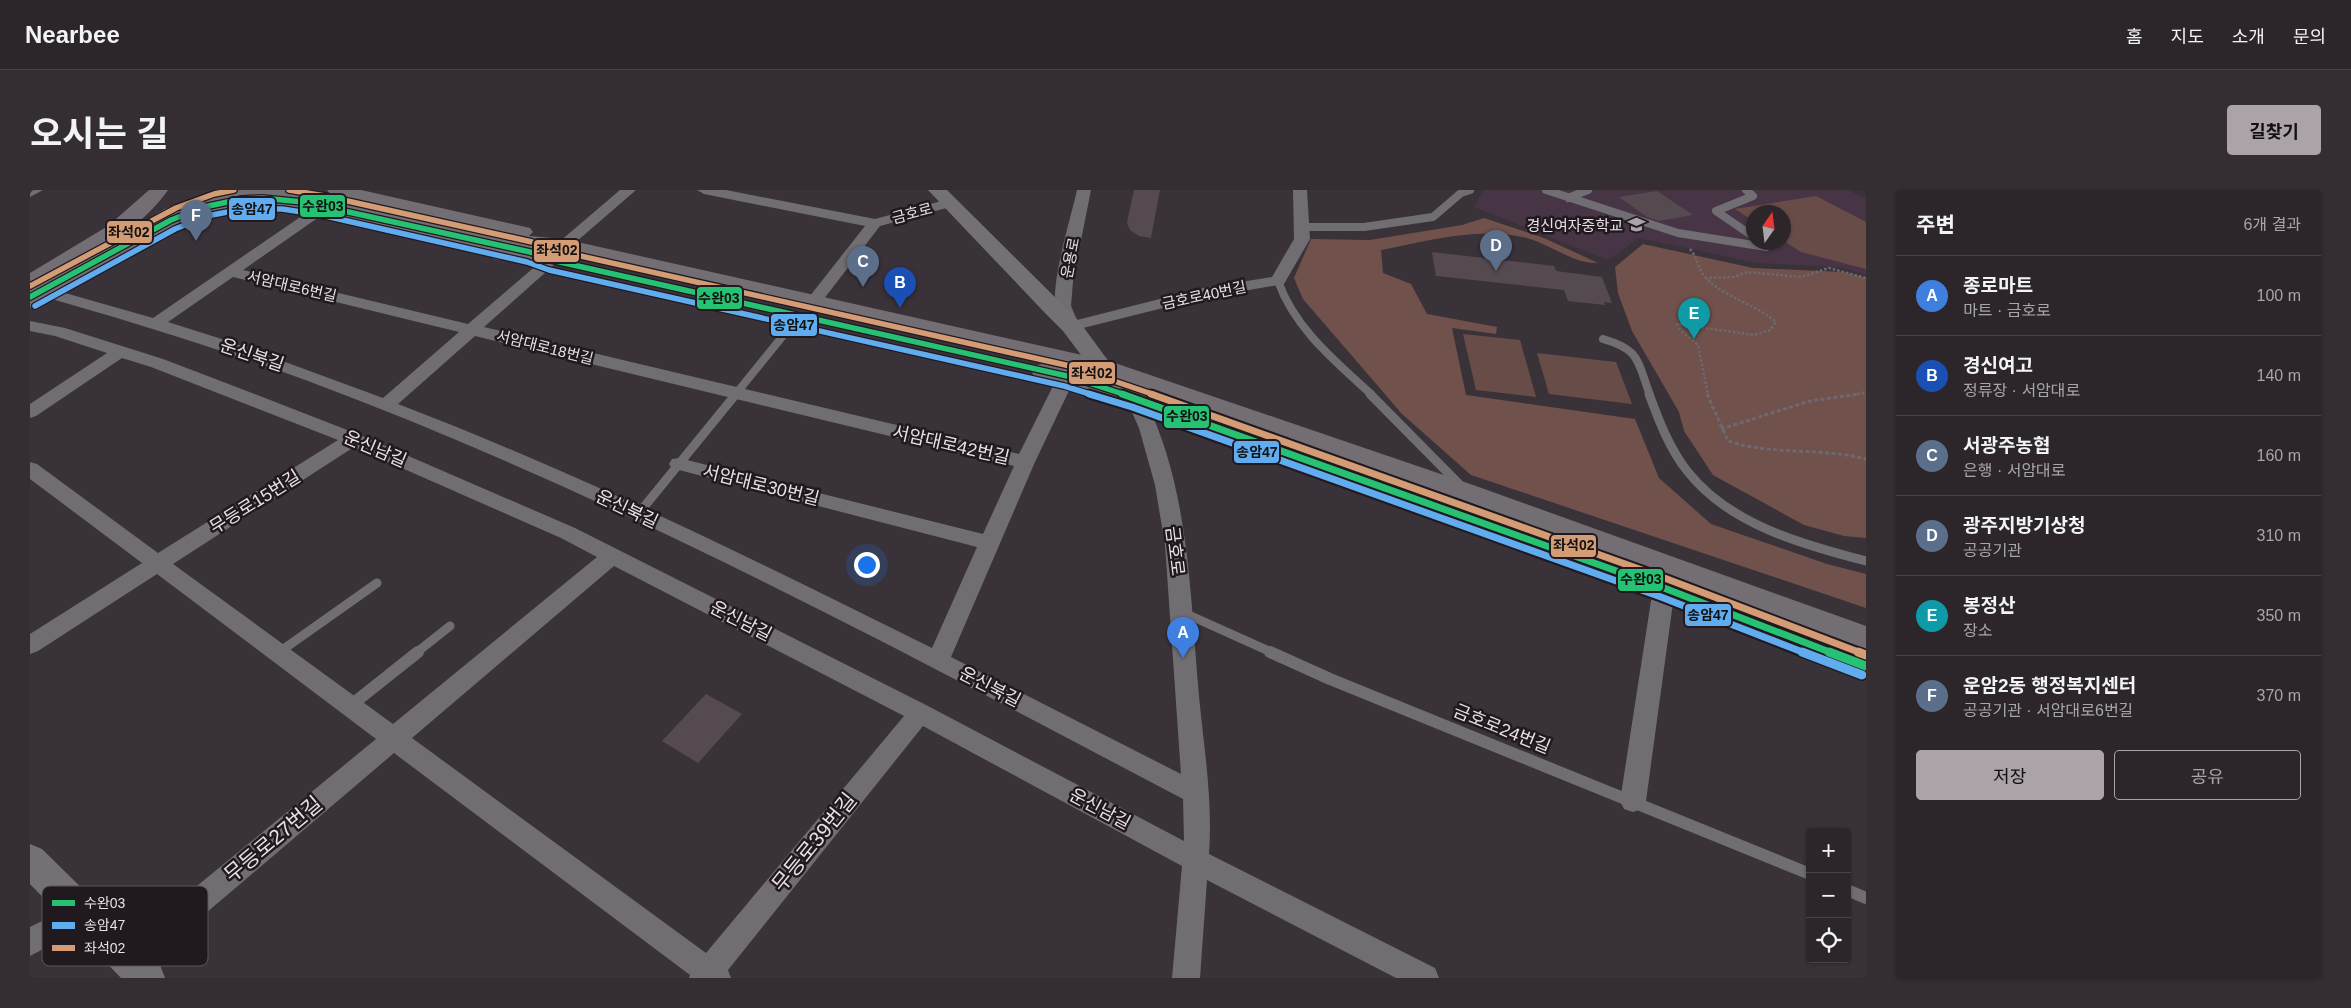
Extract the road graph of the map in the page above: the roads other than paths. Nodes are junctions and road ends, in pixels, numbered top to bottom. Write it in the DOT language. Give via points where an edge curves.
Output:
graph roads {
  1 [pos="36,190"];
  2 [pos="134,190"];
  3 [pos="158,190"];
  4 [pos="172,190"];
  5 [pos="227,190"];
  6 [pos="294,190"];
  7 [pos="628,190"];
  8 [pos="704,190"];
  9 [pos="1084,190"];
  10 [pos="1300,190"];
  11 [pos="1470,190"];
  12 [pos="1546,190"];
  13 [pos="1588,190"];
  14 [pos="1746,190"];
  15 [pos="346,191"];
  16 [pos="30,193"];
  17 [pos="943,197"];
  18 [pos="1568,198"];
  19 [pos="265,201"];
  20 [pos="314,214"];
  21 [pos="874,223"];
  22 [pos="1302,227"];
  23 [pos="1746,232"];
  24 [pos="1746,244"];
  25 [pos="534,248"];
  26 [pos="558,253"];
  27 [pos="230,272"];
  28 [pos="1278,281"];
  29 [pos="38,287"];
  30 [pos="353,301"];
  31 [pos="814,301"];
  32 [pos="799,316"];
  33 [pos="156,323"];
  34 [pos="30,326"];
  35 [pos="1071,326"];
  36 [pos="473,329"];
  37 [pos="1603,340"];
  38 [pos="119,352"];
  39 [pos="1101,366"];
  40 [pos="1067,376"];
  41 [pos="736,393"];
  42 [pos="1135,398"];
  43 [pos="387,404"];
  44 [pos="30,412"];
  45 [pos="353,439"];
  46 [pos="1025,462"];
  47 [pos="679,464"];
  48 [pos="30,469"];
  49 [pos="1467,492"];
  50 [pos="639,513"];
  51 [pos="989,543"];
  52 [pos="612,555"];
  53 [pos="1866,561"];
  54 [pos="156,564"];
  55 [pos="377,583"];
  56 [pos="1664,588"];
  57 [pos="1182,612"];
  58 [pos="450,626"];
  59 [pos="1866,638"];
  60 [pos="30,646"];
  61 [pos="278,653"];
  62 [pos="938,660"];
  63 [pos="1866,666"];
  64 [pos="350,706"];
  65 [pos="920,713"];
  66 [pos="394,738"];
  67 [pos="1197,794"];
  68 [pos="1633,801"];
  69 [pos="30,860"];
  70 [pos="1197,861"];
  71 [pos="1808,873"];
  72 [pos="56,886"];
  73 [pos="1851,892"];
  74 [pos="1866,898"];
  75 [pos="208,906"];
  76 [pos="42,936"];
  77 [pos="30,942"];
  78 [pos="710,976"];
  79 [pos="1186,978"];
  80 [pos="1425,978"];
  1 -- 16 [label="street"];
  2 -- 29 [label="main road" via="111,223"];
  3 -- 29 [label="main road" via="114,232 73,258"];
  4 -- 29 [label="main road, bridge" via="122,237"];
  5 -- 19 [label="street"];
  6 -- 25 [label="main road"];
  7 -- 26 [label="street, 서암대로18번길"];
  8 -- 21 [label="street"];
  9 -- 35 [label="street, 운용로" via="1063,306"];
  10 -- 22 [label="street"];
  11 -- 22 [label="lane" via="1461,193 1433,217 1364,227"];
  12 -- 18 [label="lane"];
  13 -- 18 [label="lane"];
  14 -- 23 [label="lane" via="1753,196 1716,211"];
  15 -- 26 [label="main road" via="549,238"];
  17 -- 21 [label="street, 금호로"];
  17 -- 35 [label="street, 금호로"];
  18 -- 24 [label="lane" via="1678,233"];
  19 -- 20 [label="street"];
  19 -- 29 [label="lane" via="215,208 176,220"];
  20 -- 26 [label="street" via="501,255"];
  20 -- 27 [label="street, 서암대로6번길"];
  21 -- 31 [label="street"];
  22 -- 28 [label="street" via="1302,239"];
  25 -- 26 [label="main road"];
  25 -- 29 [label="main road, bridge" via="288,200 245,198 170,218 93,264"];
  26 -- 31 [label="main road"];
  26 -- 32 [label="main road"];
  26 -- 36 [label="street, 서암대로18번길"];
  27 -- 30 [label="street, 서암대로6번길"];
  27 -- 33 [label="street, 서암대로6번길"];
  28 -- 35 [label="street, 금호로40번길" via="1203,293"];
  28 -- 49 [label="lane" via="1282,296 1305,331 1373,395"];
  29 -- 33 [label="street, 운신북길"];
  30 -- 36 [label="street, 서암대로18번길"];
  31 -- 39 [label="main road"];
  32 -- 40 [label="main road"];
  32 -- 41 [label="lane, 서암대로30번길"];
  33 -- 43 [label="street, 운신북길" via="254,354"];
  34 -- 38 [label="street, 운신남길"];
  35 -- 39 [label="street, 금호로"];
  36 -- 41 [label="street, 서암대로18번길"];
  36 -- 43 [label="street, 서암대로18번길"];
  37 -- 53 [label="lane" via="1624,344 1635,355 1678,455 1687,472 1709,495 1774,531"];
  38 -- 44 [label="street"];
  38 -- 45 [label="street, 운신남길" via="175,370"];
  39 -- 42 [label="street, 금호로"];
  39 -- 49 [label="main road"];
  40 -- 42 [label="main road"];
  40 -- 46 [label="street, 서암대로42번길"];
  41 -- 46 [label="street, 서암대로42번길"];
  41 -- 47 [label="lane, 서암대로30번길"];
  42 -- 56 [label="main road"];
  42 -- 57 [label="street, 금호로" via="1148,428 1165,485 1176,545"];
  43 -- 50 [label="street, 운신북길"];
  45 -- 52 [label="street, 운신남길"];
  45 -- 54 [label="street, 무등로15번길"];
  46 -- 51 [label="street, 서암대로42번길"];
  47 -- 50 [label="lane, 서암대로30번길"];
  47 -- 51 [label="street, 서암대로30번길"];
  48 -- 54 [label="street"];
  49 -- 59 [label="main road"];
  50 -- 62 [label="street, 운신북길"];
  51 -- 62 [label="street, 서암대로42번길"];
  52 -- 65 [label="street, 운신남길"];
  52 -- 66 [label="street, 무등로27번길"];
  54 -- 60 [label="street, 무등로15번길"];
  54 -- 61 [label="street"];
  55 -- 61 [label="lane"];
  56 -- 63 [label="main road"];
  56 -- 68 [label="street"];
  57 -- 67 [label="street, 금호로"];
  57 -- 68 [label="lane, 금호로24번길" via="1330,679"];
  58 -- 64 [label="lane"];
  61 -- 64 [label="street"];
  62 -- 67 [label="street, 운신북길"];
  64 -- 66 [label="street"];
  65 -- 70 [label="street, 운신남길"];
  65 -- 78 [label="street, 무등로39번길"];
  66 -- 75 [label="street, 무등로27번길"];
  66 -- 78 [label="street, 무등로39번길"];
  67 -- 70 [label="street, 금호로"];
  68 -- 71 [label="lane, 금호로24번길"];
  69 -- 72 [label="street"];
  70 -- 79 [label="street, 금호로"];
  70 -- 80 [label="street, 운신남길"];
  73 -- 74 [label="lane"];
  76 -- 77 [label="street"];
}
